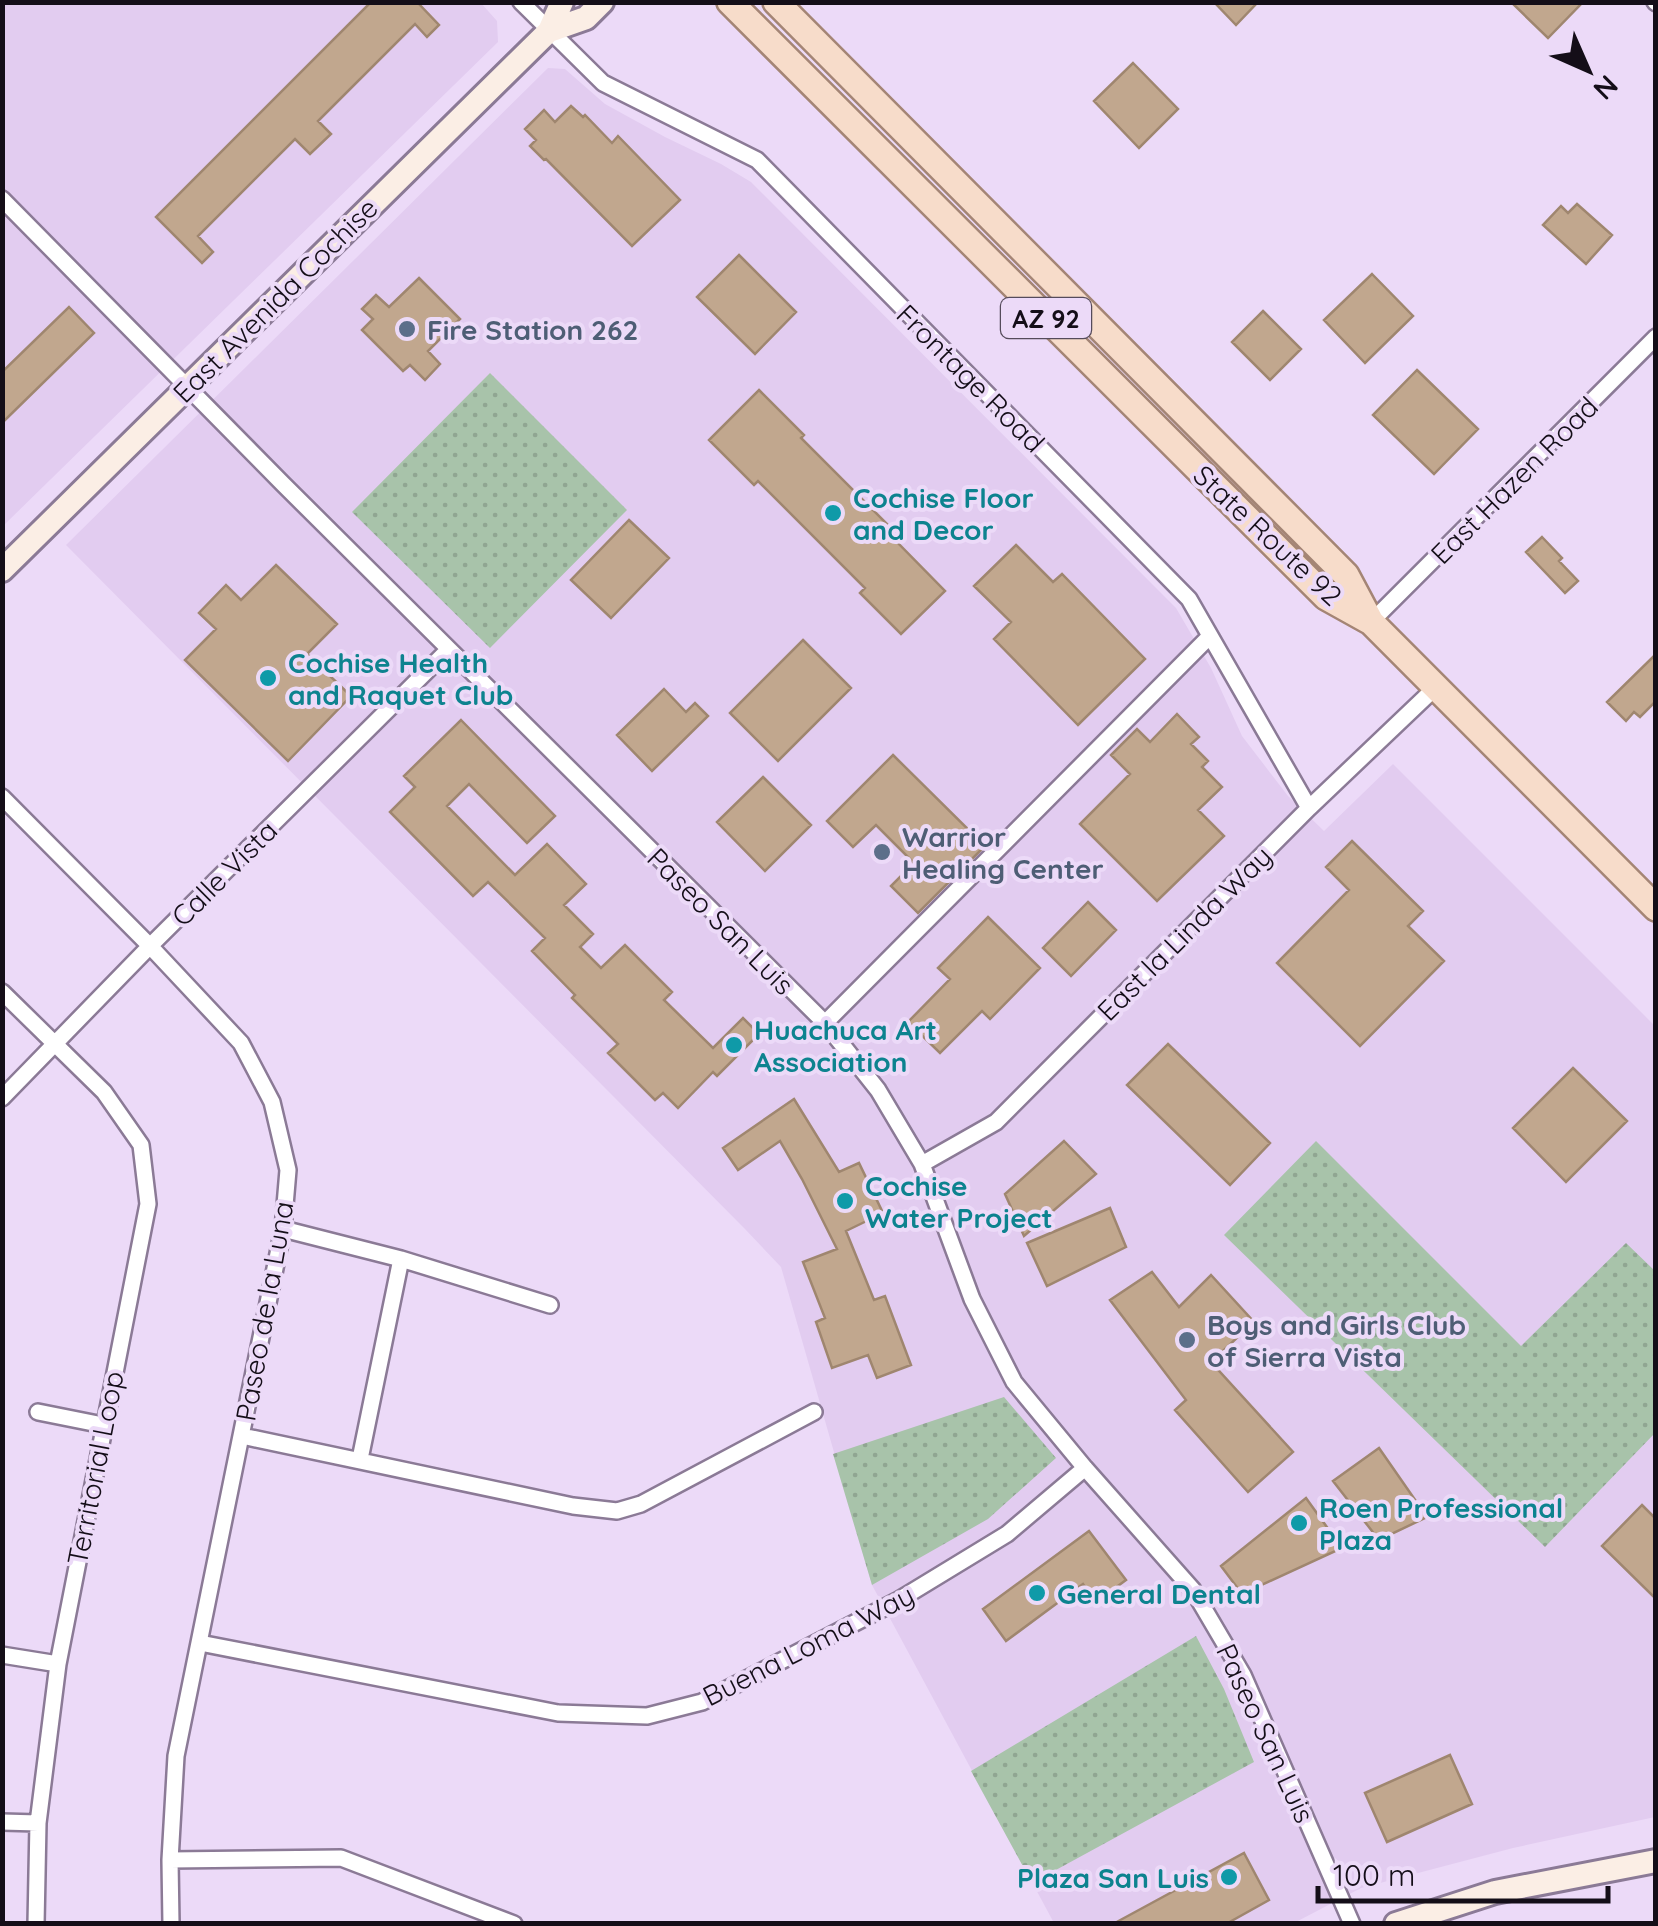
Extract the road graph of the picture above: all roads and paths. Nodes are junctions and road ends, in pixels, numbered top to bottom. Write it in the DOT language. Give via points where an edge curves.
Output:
graph roads {
  1 [pos="521,2"];
  2 [pos="562,2"];
  3 [pos="602,2"];
  4 [pos="730,2"];
  5 [pos="776,2"];
  6 [pos="549,31"];
  7 [pos="2,198"];
  8 [pos="1656,337"];
  9 [pos="1132,362"];
  10 [pos="1112,384"];
  11 [pos="186,387"];
  12 [pos="2,570"];
  13 [pos="1372,622"];
  14 [pos="1210,636"];
  15 [pos="448,650"];
  16 [pos="1435,688"];
  17 [pos="2,798"];
  18 [pos="1309,808"];
  19 [pos="1656,908"];
  20 [pos="150,946"];
  21 [pos="2,992"];
  22 [pos="825,1023"];
  23 [pos="56,1044"];
  24 [pos="2,1098"];
  25 [pos="922,1164"];
  26 [pos="283,1230"];
  27 [pos="401,1260"];
  28 [pos="550,1306"];
  29 [pos="38,1412"];
  30 [pos="814,1412"];
  31 [pos="104,1425"];
  32 [pos="242,1436"];
  33 [pos="360,1459"];
  34 [pos="1085,1468"];
  35 [pos="200,1643"];
  36 [pos="2,1655"];
  37 [pos="58,1664"];
  38 [pos="2,1822"];
  39 [pos="38,1823"];
  40 [pos="170,1860"];
  41 [pos="1656,1861"];
  42 [pos="36,1924"];
  43 [pos="170,1924"];
  44 [pos="514,1924"];
  45 [pos="1352,1924"];
  46 [pos="1396,1924"];
  1 -- 6 [label="street, Frontage Road"];
  2 -- 6 [label="street"];
  3 -- 6 [label="street" via="586,18"];
  4 -- 10 [label="main road, State Route 92 / AZ 92"];
  5 -- 9 [label="main road, State Route 92 / AZ 92"];
  6 -- 11 [label="street, East Avenida Cochise"];
  6 -- 14 [label="street, Frontage Road" via="603,83 756,160 1189,598"];
  7 -- 11 [label="street, Paseo San Luis"];
  8 -- 13 [label="street, East Hazen Road"];
  9 -- 10 [label="main road"];
  9 -- 13 [label="main road, State Route 92 / AZ 92" via="1346,576"];
  10 -- 13 [label="main road, State Route 92 / AZ 92" via="1326,597"];
  11 -- 12 [label="street, East Avenida Cochise"];
  11 -- 15 [label="street, Paseo San Luis"];
  13 -- 16 [label="main road, AZ 92"];
  14 -- 18 [label="street, Frontage Road"];
  14 -- 22 [label="street"];
  15 -- 20 [label="street, Calle Vista"];
  15 -- 22 [label="street, Paseo San Luis"];
  16 -- 18 [label="street, East la Linda Way"];
  16 -- 19 [label="main road, AZ 92"];
  17 -- 20 [label="street, Paseo de la Luna"];
  18 -- 25 [label="street, East la Linda Way" via="996,1122"];
  20 -- 23 [label="street, Calle Vista"];
  20 -- 26 [label="street, Paseo de la Luna" via="241,1043 272,1102 288,1170"];
  21 -- 23 [label="street, Territorial Loop"];
  22 -- 25 [label="street, Paseo San Luis" via="878,1090"];
  23 -- 24 [label="street, Calle Vista"];
  23 -- 31 [label="street, Territorial Loop" via="104,1092 140,1146 148,1204"];
  25 -- 34 [label="street, Paseo San Luis" via="972,1299 1014,1382"];
  26 -- 27 [label="street"];
  26 -- 32 [label="street, Paseo de la Luna"];
  27 -- 28 [label="street"];
  27 -- 33 [label="street"];
  29 -- 31 [label="street"];
  30 -- 33 [label="street" via="617,1512"];
  31 -- 37 [label="street, Territorial Loop"];
  32 -- 33 [label="street"];
  32 -- 35 [label="street, Paseo de la Luna"];
  34 -- 35 [label="street, Buena Loma Way" via="1007,1534 896,1601 702,1702 647,1716 558,1713"];
  34 -- 45 [label="street, Paseo San Luis" via="1193,1590 1244,1675"];
  35 -- 40 [label="street, Paseo de la Luna" via="176,1756"];
  36 -- 37 [label="street"];
  37 -- 39 [label="street, Territorial Loop"];
  38 -- 39 [label="street"];
  39 -- 42 [label="street, Territorial Loop"];
  40 -- 43 [label="street, Paseo de la Luna"];
  40 -- 44 [label="street" via="341,1858"];
  41 -- 46 [label="street" via="1495,1892"];
}
